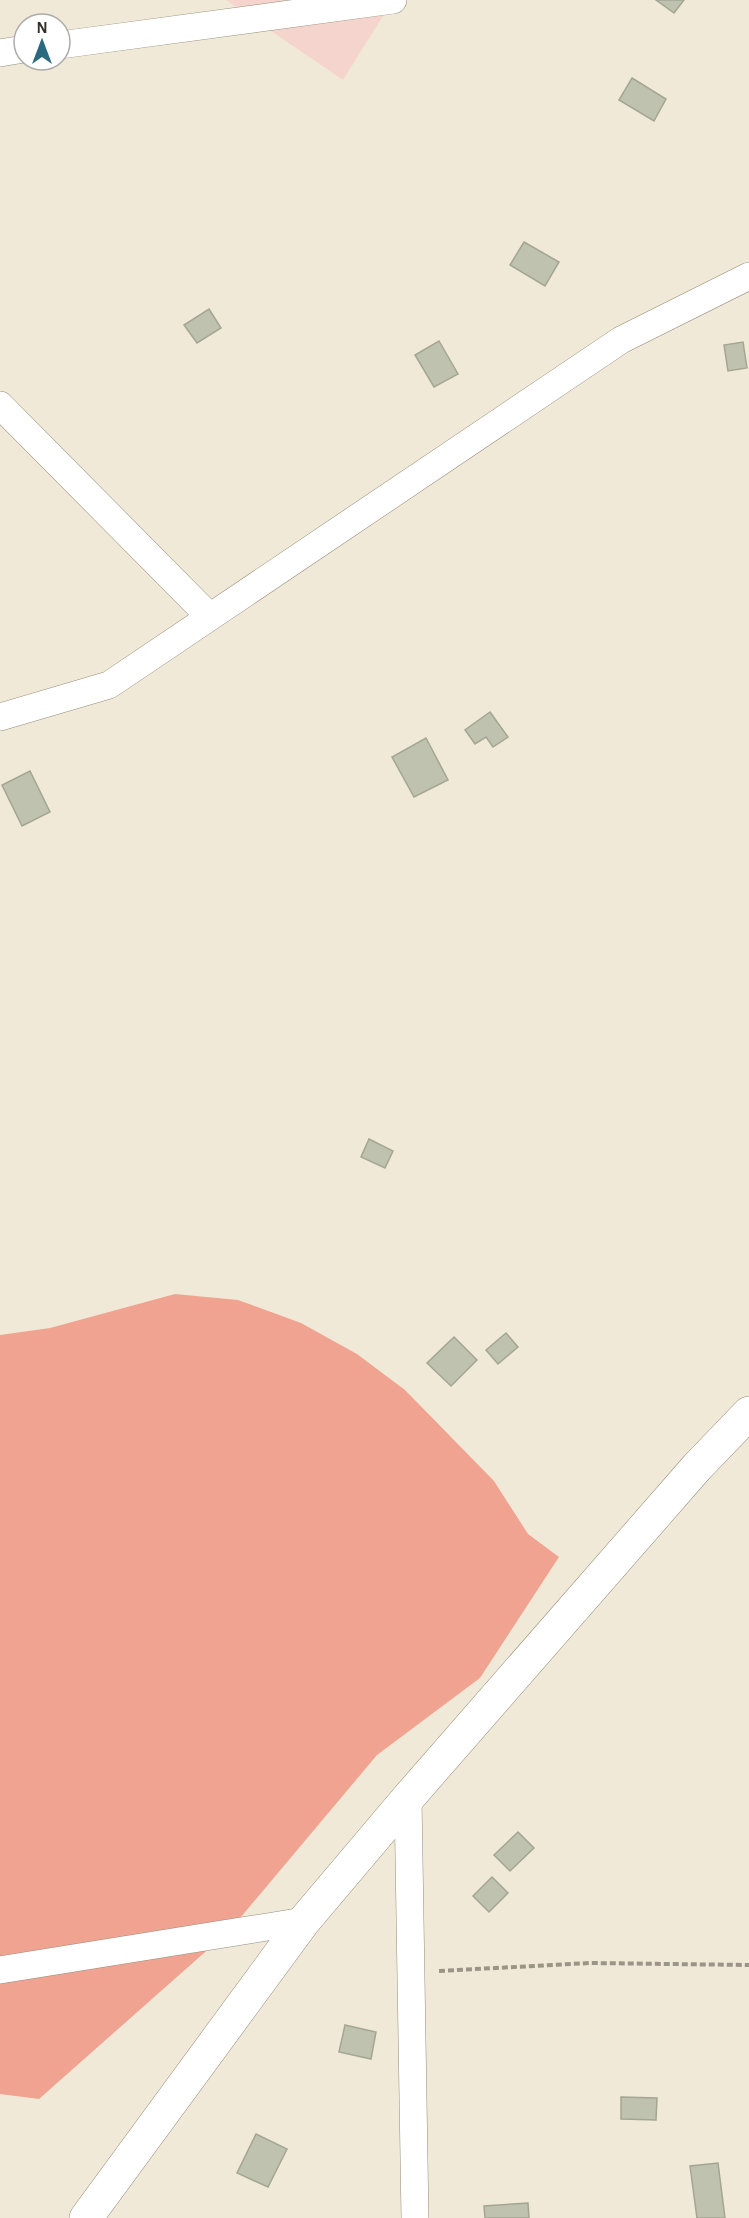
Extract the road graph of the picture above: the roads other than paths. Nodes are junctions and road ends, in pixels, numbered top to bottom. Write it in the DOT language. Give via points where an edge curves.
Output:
graph roads {
  1 [pos="393,0"];
  2 [pos="72,43"];
  3 [pos="749,276"];
  4 [pos="0,405"];
  5 [pos="209,616"];
  6 [pos="0,717"];
  7 [pos="749,1413"];
  8 [pos="408,1798"];
  9 [pos="304,1921"];
  10 [pos="0,1970"];
  11 [pos="86,2218"];
  12 [pos="415,2218"];
  1 -- 2 [label="street"];
  3 -- 5 [label="street" via="621,340"];
  4 -- 5 [label="street"];
  5 -- 6 [label="street" via="109,685"];
  7 -- 8 [label="street" via="697,1467"];
  8 -- 9 [label="street"];
  8 -- 12 [label="street"];
  9 -- 10 [label="street"];
  9 -- 11 [label="street"];
}
